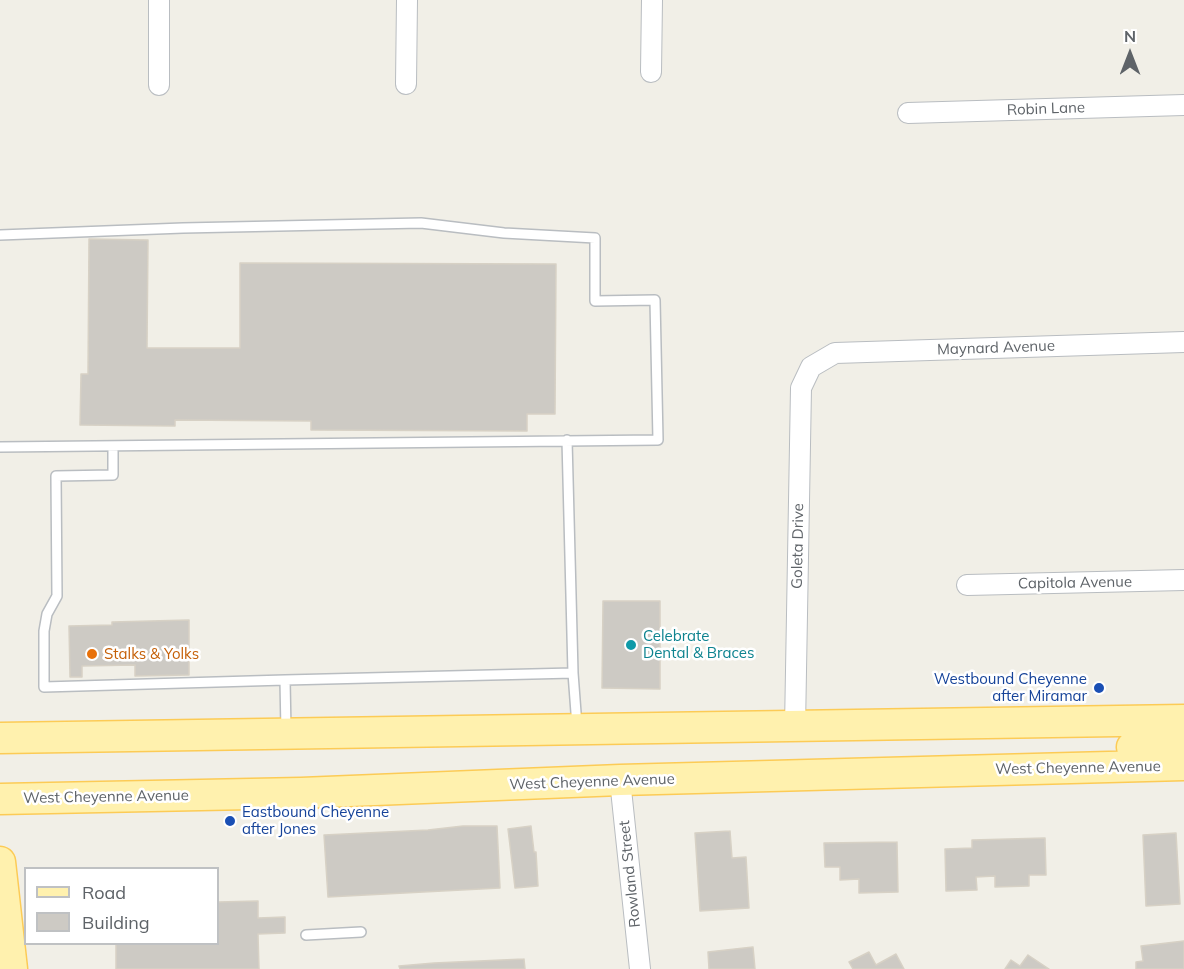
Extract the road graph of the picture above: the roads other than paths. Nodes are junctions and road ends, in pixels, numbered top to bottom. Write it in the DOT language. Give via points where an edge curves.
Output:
graph roads {
  1 [pos="159,0"];
  2 [pos="407,0"];
  3 [pos="652,0"];
  4 [pos="651,72"];
  5 [pos="406,84"];
  6 [pos="159,85"];
  7 [pos="1184,105"];
  8 [pos="908,113"];
  9 [pos="0,235"];
  10 [pos="1184,342"];
  11 [pos="811,367"];
  12 [pos="567,440"];
  13 [pos="113,446"];
  14 [pos="0,447"];
  15 [pos="1184,580"];
  16 [pos="966,585"];
  17 [pos="573,673"];
  18 [pos="285,680"];
  19 [pos="1184,720"];
  20 [pos="795,727"];
  21 [pos="578,731"];
  22 [pos="286,733"];
  23 [pos="0,738"];
  24 [pos="1184,743"];
  25 [pos="1184,765"];
  26 [pos="976,770"];
  27 [pos="620,780"];
  28 [pos="0,799"];
  29 [pos="0,862"];
  30 [pos="361,932"];
  31 [pos="306,935"];
  32 [pos="12,969"];
  33 [pos="640,969"];
  1 -- 6 [label="street"];
  2 -- 5 [label="street"];
  3 -- 4 [label="street"];
  7 -- 8 [label="street, Robin Lane"];
  9 -- 12 [label="lane" via="421,223 595,238 595,301 655,300 658,440"];
  10 -- 11 [label="street, Maynard Avenue" via="835,353"];
  11 -- 20 [label="street, Goleta Drive" via="801,388"];
  12 -- 13 [label="lane"];
  12 -- 17 [label="lane"];
  13 -- 14 [label="lane"];
  13 -- 18 [label="lane" via="113,475 56,476 57,596 47,614 44,631 44,687"];
  15 -- 16 [label="street, Capitola Avenue"];
  17 -- 18 [label="lane"];
  17 -- 21 [label="lane"];
  18 -- 22 [label="lane"];
  19 -- 20 [label="main road"];
  20 -- 21 [label="main road"];
  21 -- 22 [label="main road"];
  22 -- 23 [label="main road"];
  24 -- 26 [label="main road" via="1013,757"];
  25 -- 26 [label="main road, West Cheyenne Avenue"];
  26 -- 27 [label="main road, West Cheyenne Avenue"];
  27 -- 28 [label="main road, West Cheyenne Avenue" via="301,794"];
  27 -- 33 [label="street, Rowland Street"];
  29 -- 32 [label="main road"];
  30 -- 31 [label="lane"];
}
